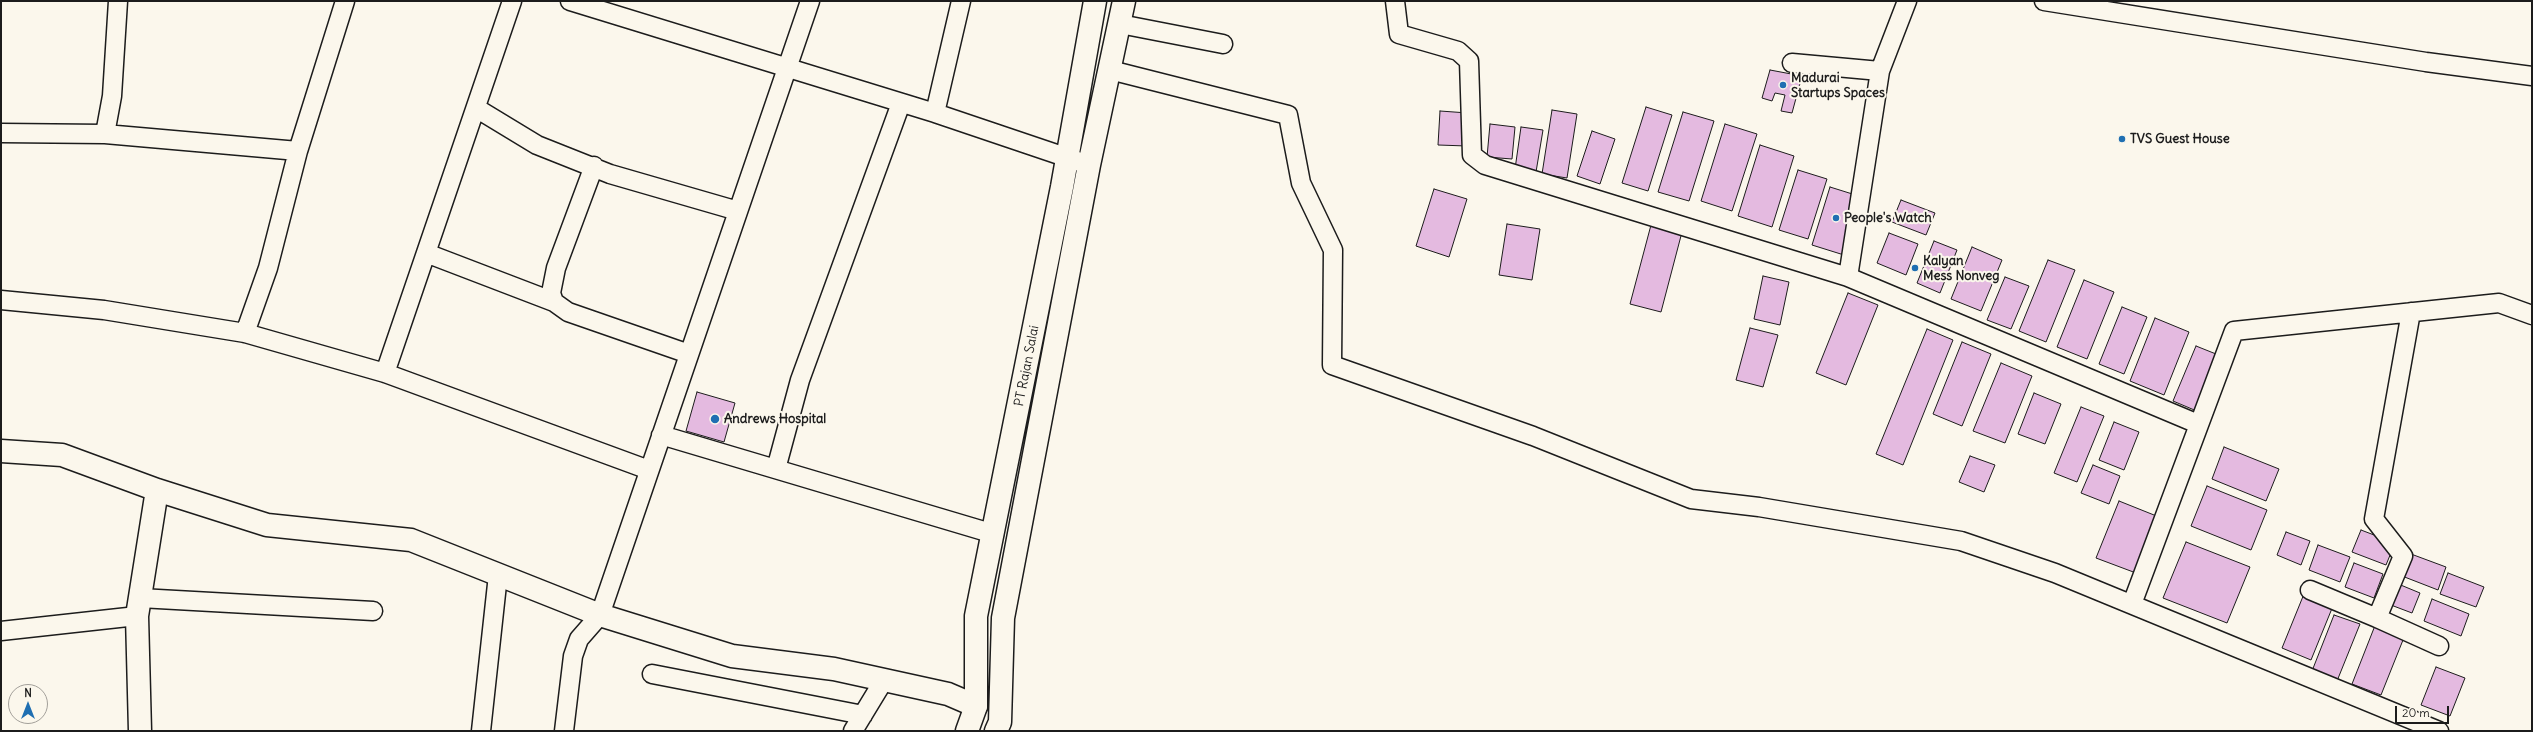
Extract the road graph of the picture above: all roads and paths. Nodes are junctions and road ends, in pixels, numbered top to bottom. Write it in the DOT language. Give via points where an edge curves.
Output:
graph roads {
  1 [pos="118,1"];
  2 [pos="345,1"];
  3 [pos="512,1"];
  4 [pos="570,1"];
  5 [pos="810,1"];
  6 [pos="961,1"];
  7 [pos="1095,1"];
  8 [pos="1124,1"];
  9 [pos="1395,1"];
  10 [pos="1907,1"];
  11 [pos="2044,1"];
  12 [pos="590,4"];
  13 [pos="1120,24"];
  14 [pos="1223,44"];
  15 [pos="1792,63"];
  16 [pos="787,68"];
  17 [pos="1110,70"];
  18 [pos="1880,71"];
  19 [pos="2532,76"];
  20 [pos="901,103"];
  21 [pos="476,108"];
  22 [pos="936,113"];
  23 [pos="1,133"];
  24 [pos="105,134"];
  25 [pos="298,151"];
  26 [pos="1067,160"];
  27 [pos="594,166"];
  28 [pos="1090,166"];
  29 [pos="738,211"];
  30 [pos="426,253"];
  31 [pos="1848,277"];
  32 [pos="1,300"];
  33 [pos="554,302"];
  34 [pos="2411,312"];
  35 [pos="2532,315"];
  36 [pos="244,333"];
  37 [pos="689,354"];
  38 [pos="385,374"];
  39 [pos="1021,394"];
  40 [pos="1044,403"];
  41 [pos="2198,424"];
  42 [pos="661,435"];
  43 [pos="1,451"];
  44 [pos="776,469"];
  45 [pos="649,470"];
  46 [pos="157,490"];
  47 [pos="994,534"];
  48 [pos="498,575"];
  49 [pos="2310,590"];
  50 [pos="2132,604"];
  51 [pos="139,607"];
  52 [pos="373,611"];
  53 [pos="600,615"];
  54 [pos="2377,618"];
  55 [pos="1,631"];
  56 [pos="2439,646"];
  57 [pos="652,674"];
  58 [pos="884,680"];
  59 [pos="976,706"];
  60 [pos="863,714"];
  61 [pos="1004,728"];
  62 [pos="140,731"];
  63 [pos="481,731"];
  64 [pos="564,731"];
  65 [pos="853,731"];
  66 [pos="967,731"];
  67 [pos="2439,731"];
  1 -- 24 [label="street" via="112,96"];
  2 -- 25 [label="street"];
  3 -- 21 [label="street"];
  4 -- 12 [label="street"];
  5 -- 16 [label="street"];
  6 -- 22 [label="street"];
  7 -- 26 [label="main road, PT Rajan Salai"];
  8 -- 13 [label="main road, PT Rajan Salai"];
  9 -- 31 [label="street" via="1399,34 1458,52 1469,61 1472,155 1485,166"];
  10 -- 18 [label="street"];
  11 -- 19 [label="street" via="2418,61"];
  12 -- 16 [label="street"];
  13 -- 14 [label="street"];
  13 -- 17 [label="main road, PT Rajan Salai"];
  15 -- 18 [label="street"];
  16 -- 20 [label="street"];
  16 -- 29 [label="street"];
  17 -- 28 [label="main road, PT Rajan Salai"];
  17 -- 50 [label="street" via="1288,116 1301,183 1333,250 1332,365 1533,436 1691,499 1759,507 1961,541 2054,573"];
  18 -- 31 [label="street"];
  20 -- 22 [label="street"];
  20 -- 44 [label="street" via="800,380"];
  21 -- 27 [label="street" via="537,145"];
  21 -- 30 [label="street"];
  22 -- 26 [label="street"];
  23 -- 24 [label="street"];
  24 -- 25 [label="street"];
  25 -- 36 [label="street" via="268,268"];
  26 -- 28 [label="street"];
  26 -- 39 [label="main road, PT Rajan Salai"];
  27 -- 29 [label="street" via="610,174"];
  27 -- 33 [label="street" via="556,268 551,293"];
  28 -- 40 [label="main road, PT Rajan Salai"];
  29 -- 37 [label="street"];
  30 -- 33 [label="street"];
  30 -- 38 [label="street"];
  31 -- 41 [label="street"];
  32 -- 36 [label="street" via="104,310"];
  33 -- 37 [label="street" via="568,312"];
  34 -- 35 [label="street" via="2499,303"];
  34 -- 41 [label="street" via="2234,331"];
  34 -- 54 [label="street" via="2374,519 2403,556"];
  36 -- 38 [label="street"];
  37 -- 42 [label="street"];
  38 -- 45 [label="street"];
  39 -- 40 [label="main road"];
  39 -- 47 [label="main road, PT Rajan Salai"];
  40 -- 61 [label="main road, PT Rajan Salai" via="1003,618"];
  41 -- 50 [label="street"];
  42 -- 44 [label="street"];
  42 -- 45 [label="street"];
  43 -- 46 [label="main road" via="62,455"];
  44 -- 47 [label="street"];
  45 -- 53 [label="street"];
  46 -- 48 [label="main road" via="267,525 411,540"];
  46 -- 51 [label="main road"];
  47 -- 59 [label="main road, PT Rajan Salai" via="976,616"];
  48 -- 53 [label="main road"];
  48 -- 63 [label="street"];
  49 -- 54 [label="street"];
  50 -- 67 [label="street"];
  51 -- 52 [label="street"];
  51 -- 55 [label="street"];
  51 -- 62 [label="main road"];
  53 -- 58 [label="main road" via="732,656 834,669"];
  53 -- 64 [label="street" via="579,639 573,656"];
  54 -- 56 [label="street"];
  57 -- 60 [label="street"];
  58 -- 59 [label="main road" via="948,694"];
  58 -- 60 [label="street"];
  59 -- 61 [label="main road"];
  59 -- 66 [label="main road, PT Rajan Salai"];
  60 -- 65 [label="street"];
}
